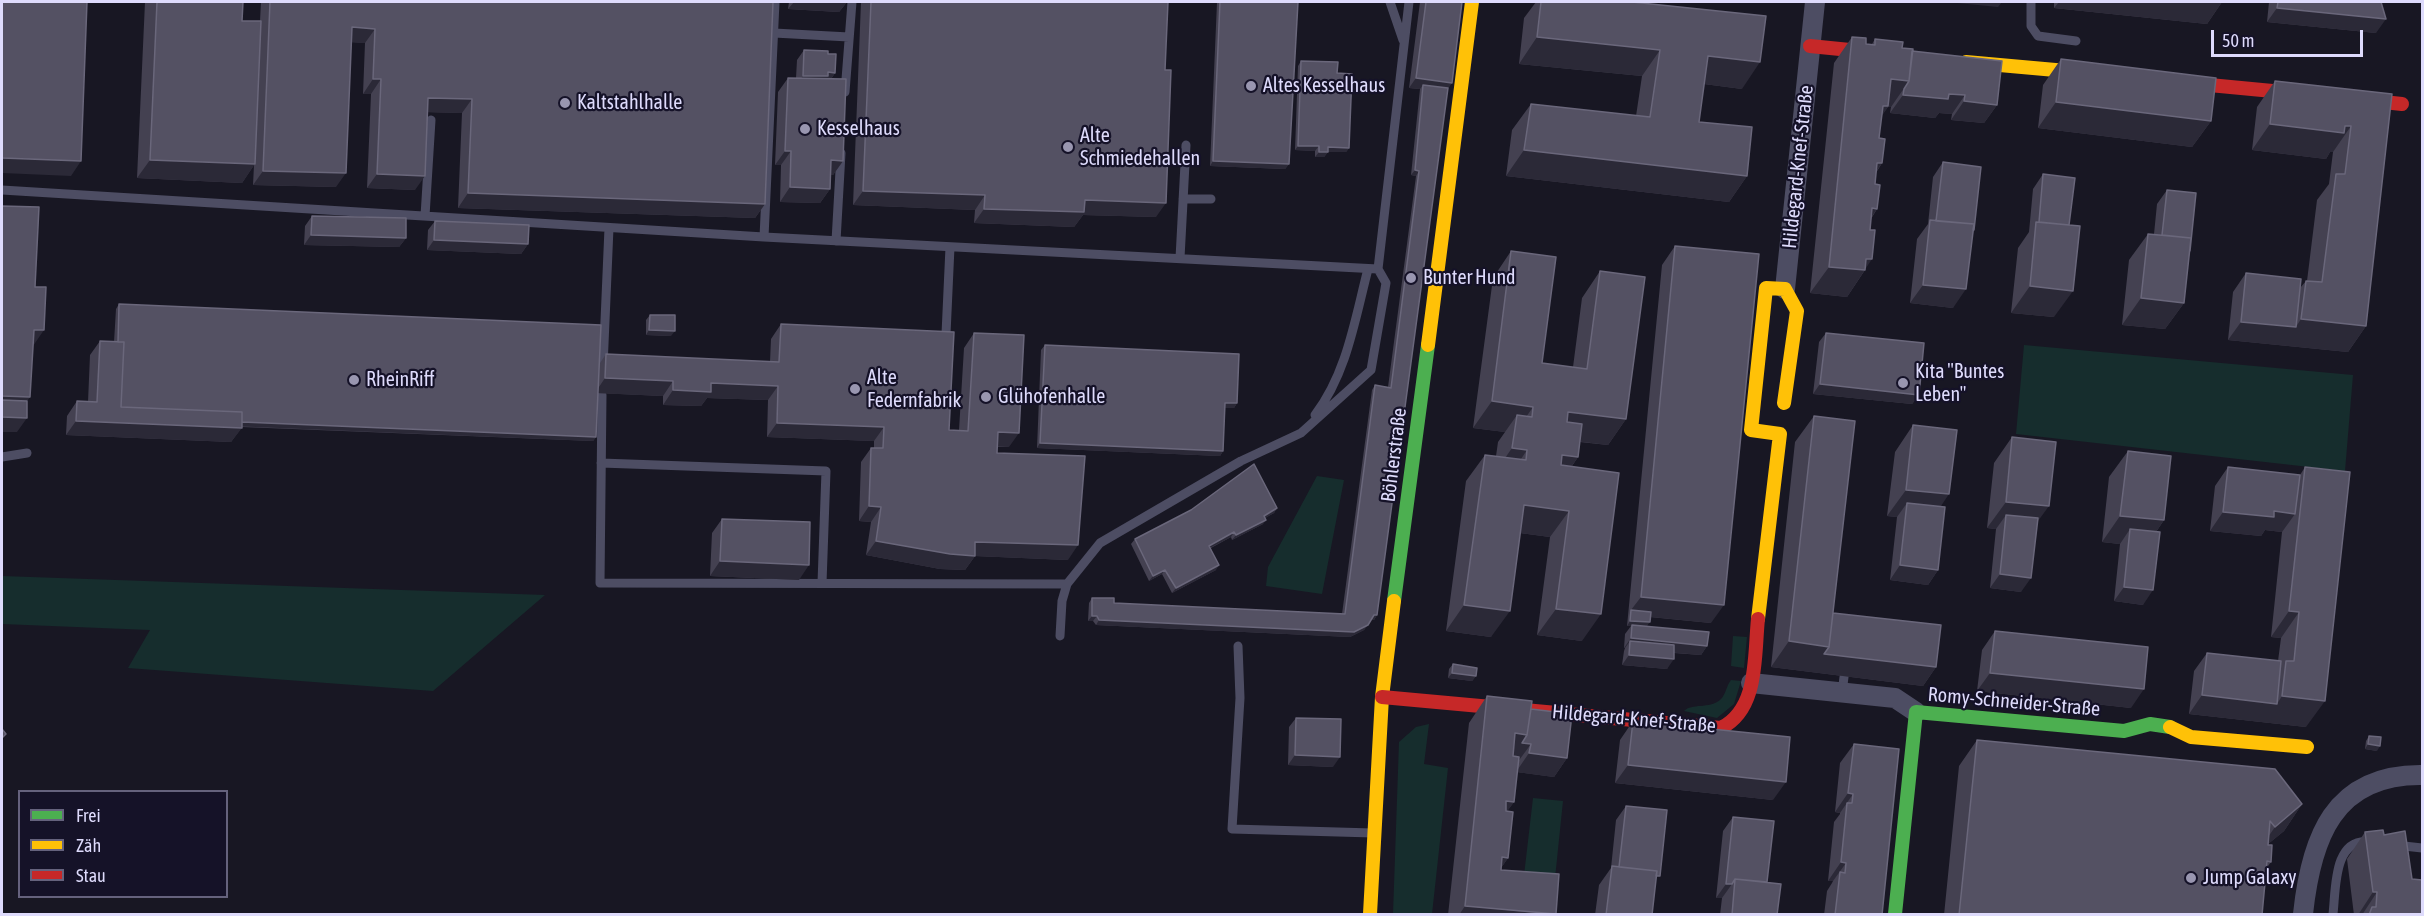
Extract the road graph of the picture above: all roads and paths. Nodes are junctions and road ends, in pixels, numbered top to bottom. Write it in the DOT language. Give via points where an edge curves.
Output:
graph roads {
  1 [pos="775,2"];
  2 [pos="852,2"];
  3 [pos="1390,2"];
  4 [pos="1409,2"];
  5 [pos="1472,2"];
  6 [pos="1815,2"];
  7 [pos="2031,2"];
  8 [pos="774,33"];
  9 [pos="849,36"];
  10 [pos="2076,41"];
  11 [pos="1404,46"];
  12 [pos="1810,46"];
  13 [pos="1897,55"];
  14 [pos="1955,60"];
  15 [pos="2105,75"];
  16 [pos="2162,80"];
  17 [pos="2317,95"];
  18 [pos="2339,98"];
  19 [pos="844,104"];
  20 [pos="2402,104"];
  21 [pos="431,120"];
  22 [pos="842,137"];
  23 [pos="1186,145"];
  24 [pos="2,190"];
  25 [pos="1183,199"];
  26 [pos="1211,199"];
  27 [pos="425,216"];
  28 [pos="609,228"];
  29 [pos="764,237"];
  30 [pos="836,241"];
  31 [pos="950,247"];
  32 [pos="1180,258"];
  33 [pos="1373,269"];
  34 [pos="1785,289"];
  35 [pos="946,334"];
  36 [pos="603,367"];
  37 [pos="602,395"];
  38 [pos="1784,403"];
  39 [pos="1301,433"];
  40 [pos="1780,434"];
  41 [pos="27,453"];
  42 [pos="2,457"];
  43 [pos="602,463"];
  44 [pos="822,583"];
  45 [pos="1067,584"];
  46 [pos="1060,636"];
  47 [pos="1238,646"];
  48 [pos="1751,683"];
  49 [pos="1382,697"];
  50 [pos="1916,712"];
  51 [pos="2307,747"];
  52 [pos="2422,775"];
  53 [pos="1375,833"];
  54 [pos="2422,848"];
  55 [pos="1370,915"];
  56 [pos="1894,915"];
  57 [pos="2303,915"];
  58 [pos="2333,915"];
  1 -- 8 [label="lane"];
  2 -- 9 [label="lane"];
  3 -- 11 [label="lane"];
  4 -- 11 [label="lane"];
  5 -- 49 [label="street, Böhlerstraße"];
  6 -- 12 [label="street, Hildegard-Knef-Straße"];
  7 -- 10 [label="lane" via="2031,26 2038,36"];
  8 -- 9 [label="lane"];
  8 -- 29 [label="lane"];
  9 -- 19 [label="lane"];
  11 -- 33 [label="lane"];
  12 -- 13 [label="street"];
  12 -- 34 [label="street, Hildegard-Knef-Straße"];
  14 -- 15 [label="street"];
  16 -- 17 [label="street"];
  18 -- 20 [label="street"];
  21 -- 27 [label="lane"];
  22 -- 30 [label="lane"];
  23 -- 25 [label="lane"];
  24 -- 27 [label="lane"];
  25 -- 26 [label="lane"];
  25 -- 32 [label="lane"];
  27 -- 28 [label="lane"];
  28 -- 29 [label="lane"];
  28 -- 36 [label="lane"];
  29 -- 30 [label="lane"];
  30 -- 31 [label="lane"];
  31 -- 32 [label="lane"];
  31 -- 35 [label="lane"];
  32 -- 33 [label="lane"];
  33 -- 39 [label="lane" via="1331,395"];
  33 -- 39 [label="lane" via="1386,284 1371,370"];
  34 -- 38 [label="street, Hildegard-Knef-Straße" via="1797,311"];
  34 -- 40 [label="street" via="1766,288 1751,430"];
  37 -- 43 [label="lane"];
  38 -- 40 [label="street, Hildegard-Knef-Straße"];
  39 -- 45 [label="lane" via="1241,461 1100,543"];
  40 -- 48 [label="street, Hildegard-Knef-Straße"];
  41 -- 42 [label="lane"];
  43 -- 44 [label="lane" via="826,471"];
  43 -- 44 [label="lane" via="600,583"];
  44 -- 45 [label="lane"];
  45 -- 46 [label="lane"];
  47 -- 53 [label="lane" via="1240,698 1232,829"];
  48 -- 49 [label="street, Hildegard-Knef-Straße" via="1746,710 1736,722 1721,728"];
  48 -- 50 [label="street" via="1843,685 1895,698"];
  49 -- 53 [label="street, Böhlerstraße"];
  50 -- 51 [label="street, Romy-Schneider-Straße" via="2124,731 2139,723 2177,727 2192,736"];
  50 -- 56 [label="street, Romy-Schneider-Straße"];
  52 -- 57 [label="street" via="2389,778 2340,803 2323,826 2313,855"];
  53 -- 55 [label="street, Böhlerstraße"];
  54 -- 58 [label="lane" via="2360,840 2347,846 2340,861"];
}
